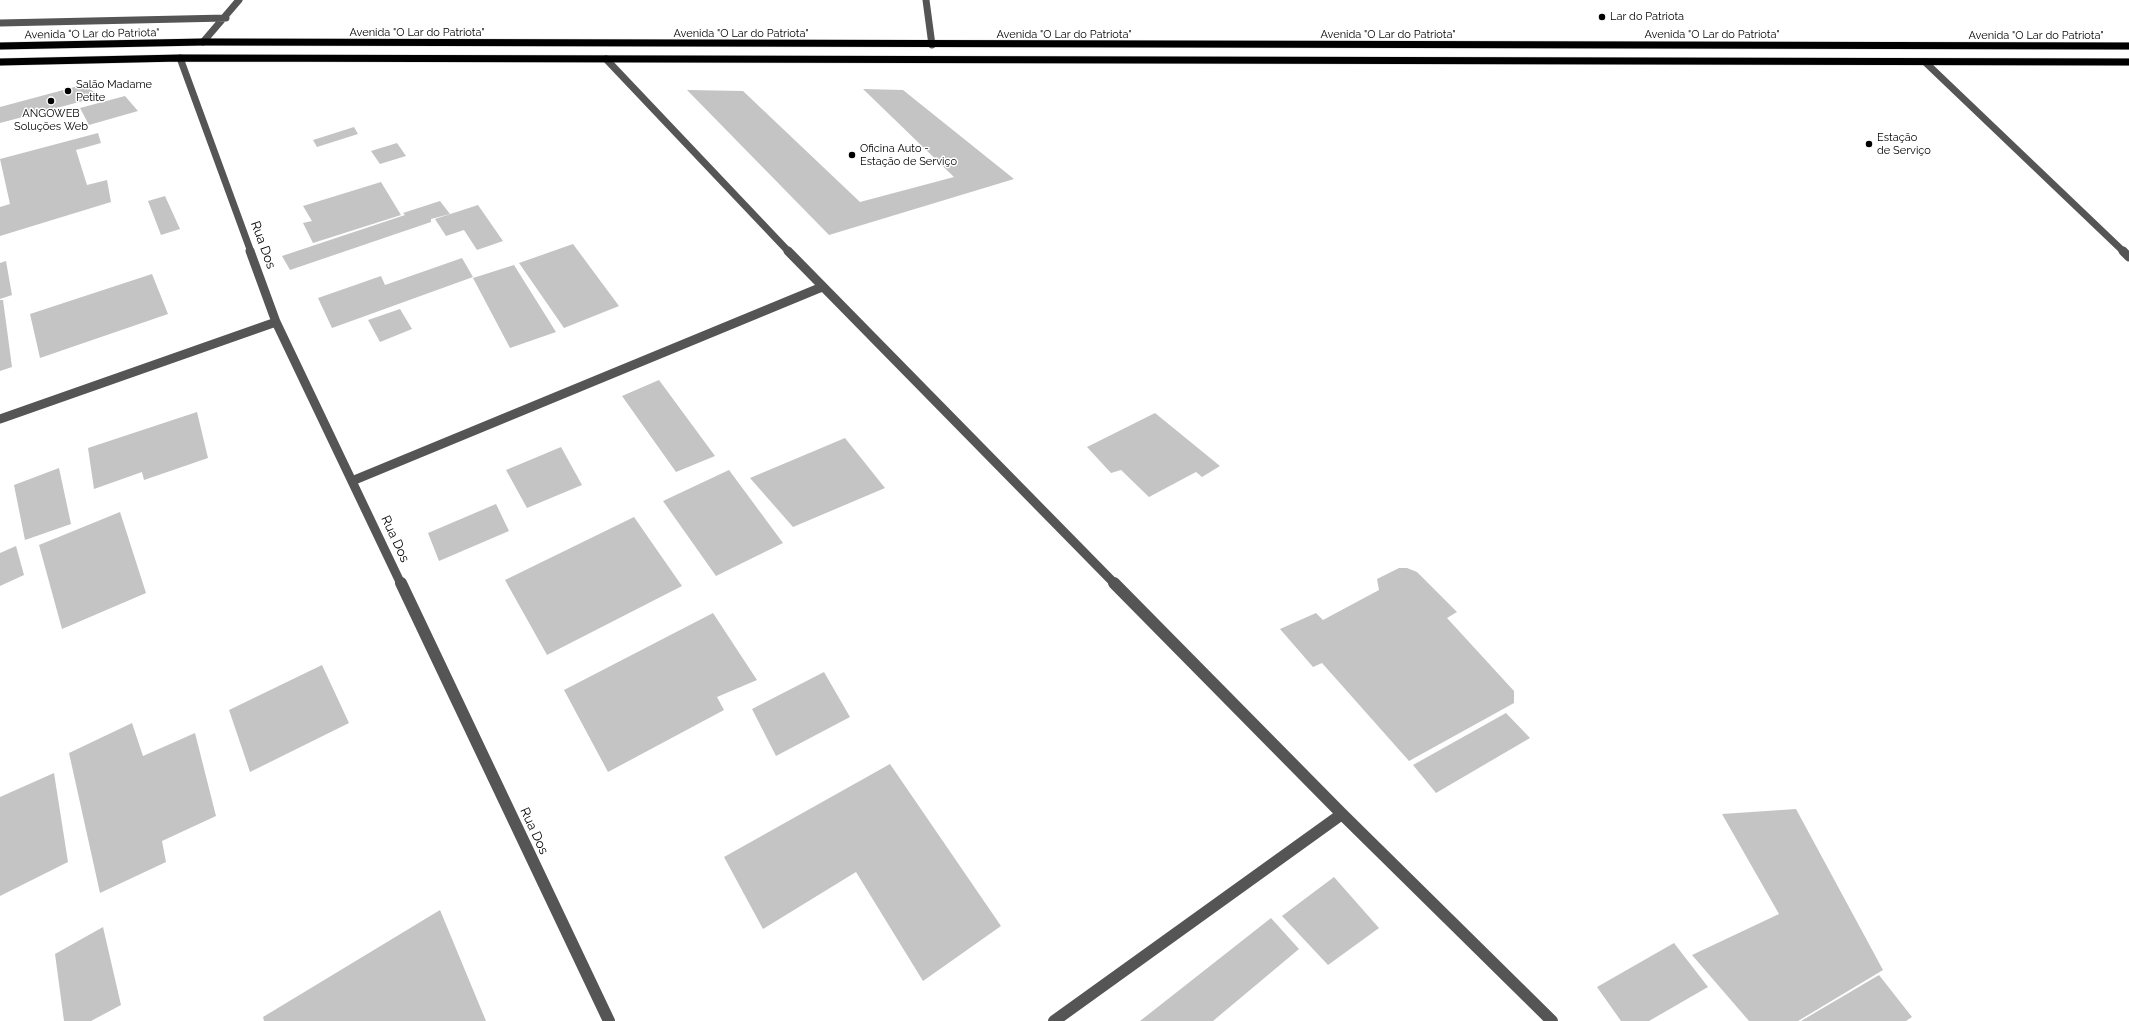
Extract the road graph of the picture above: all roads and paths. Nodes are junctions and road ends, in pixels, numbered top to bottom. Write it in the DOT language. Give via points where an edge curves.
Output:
graph roads {
  1 [pos="239,0"];
  2 [pos="926,0"];
  3 [pos="226,18"];
  4 [pos="0,23"];
  5 [pos="203,42"];
  6 [pos="932,45"];
  7 [pos="0,46"];
  8 [pos="2129,46"];
  9 [pos="180,58"];
  10 [pos="606,59"];
  11 [pos="0,62"];
  12 [pos="1925,62"];
  13 [pos="2129,62"];
  14 [pos="2129,257"];
  15 [pos="822,287"];
  16 [pos="276,322"];
  17 [pos="0,419"];
  18 [pos="352,481"];
  19 [pos="1342,814"];
  20 [pos="609,1021"];
  21 [pos="1054,1021"];
  22 [pos="1552,1021"];
  1 -- 3 [label="street"];
  2 -- 6 [label="street"];
  3 -- 4 [label="street"];
  3 -- 5 [label="street"];
  5 -- 6 [label="main road, Avenida \"O Lar do Patriota\""];
  5 -- 7 [label="main road, Avenida \"O Lar do Patriota\""];
  6 -- 8 [label="main road, Avenida \"O Lar do Patriota\""];
  9 -- 10 [label="main road, Avenida \"O Lar do Patriota\""];
  9 -- 11 [label="main road, Avenida \"O Lar do Patriota\""];
  9 -- 16 [label="street, Rua Dos"];
  10 -- 12 [label="main road, Avenida \"O Lar do Patriota\""];
  10 -- 15 [label="street"];
  12 -- 13 [label="main road, Avenida \"O Lar do Patriota\""];
  12 -- 14 [label="street"];
  15 -- 18 [label="street"];
  15 -- 19 [label="street"];
  16 -- 17 [label="street"];
  16 -- 18 [label="street, Rua Dos"];
  18 -- 20 [label="street, Rua Dos"];
  19 -- 21 [label="street"];
  19 -- 22 [label="street"];
}
